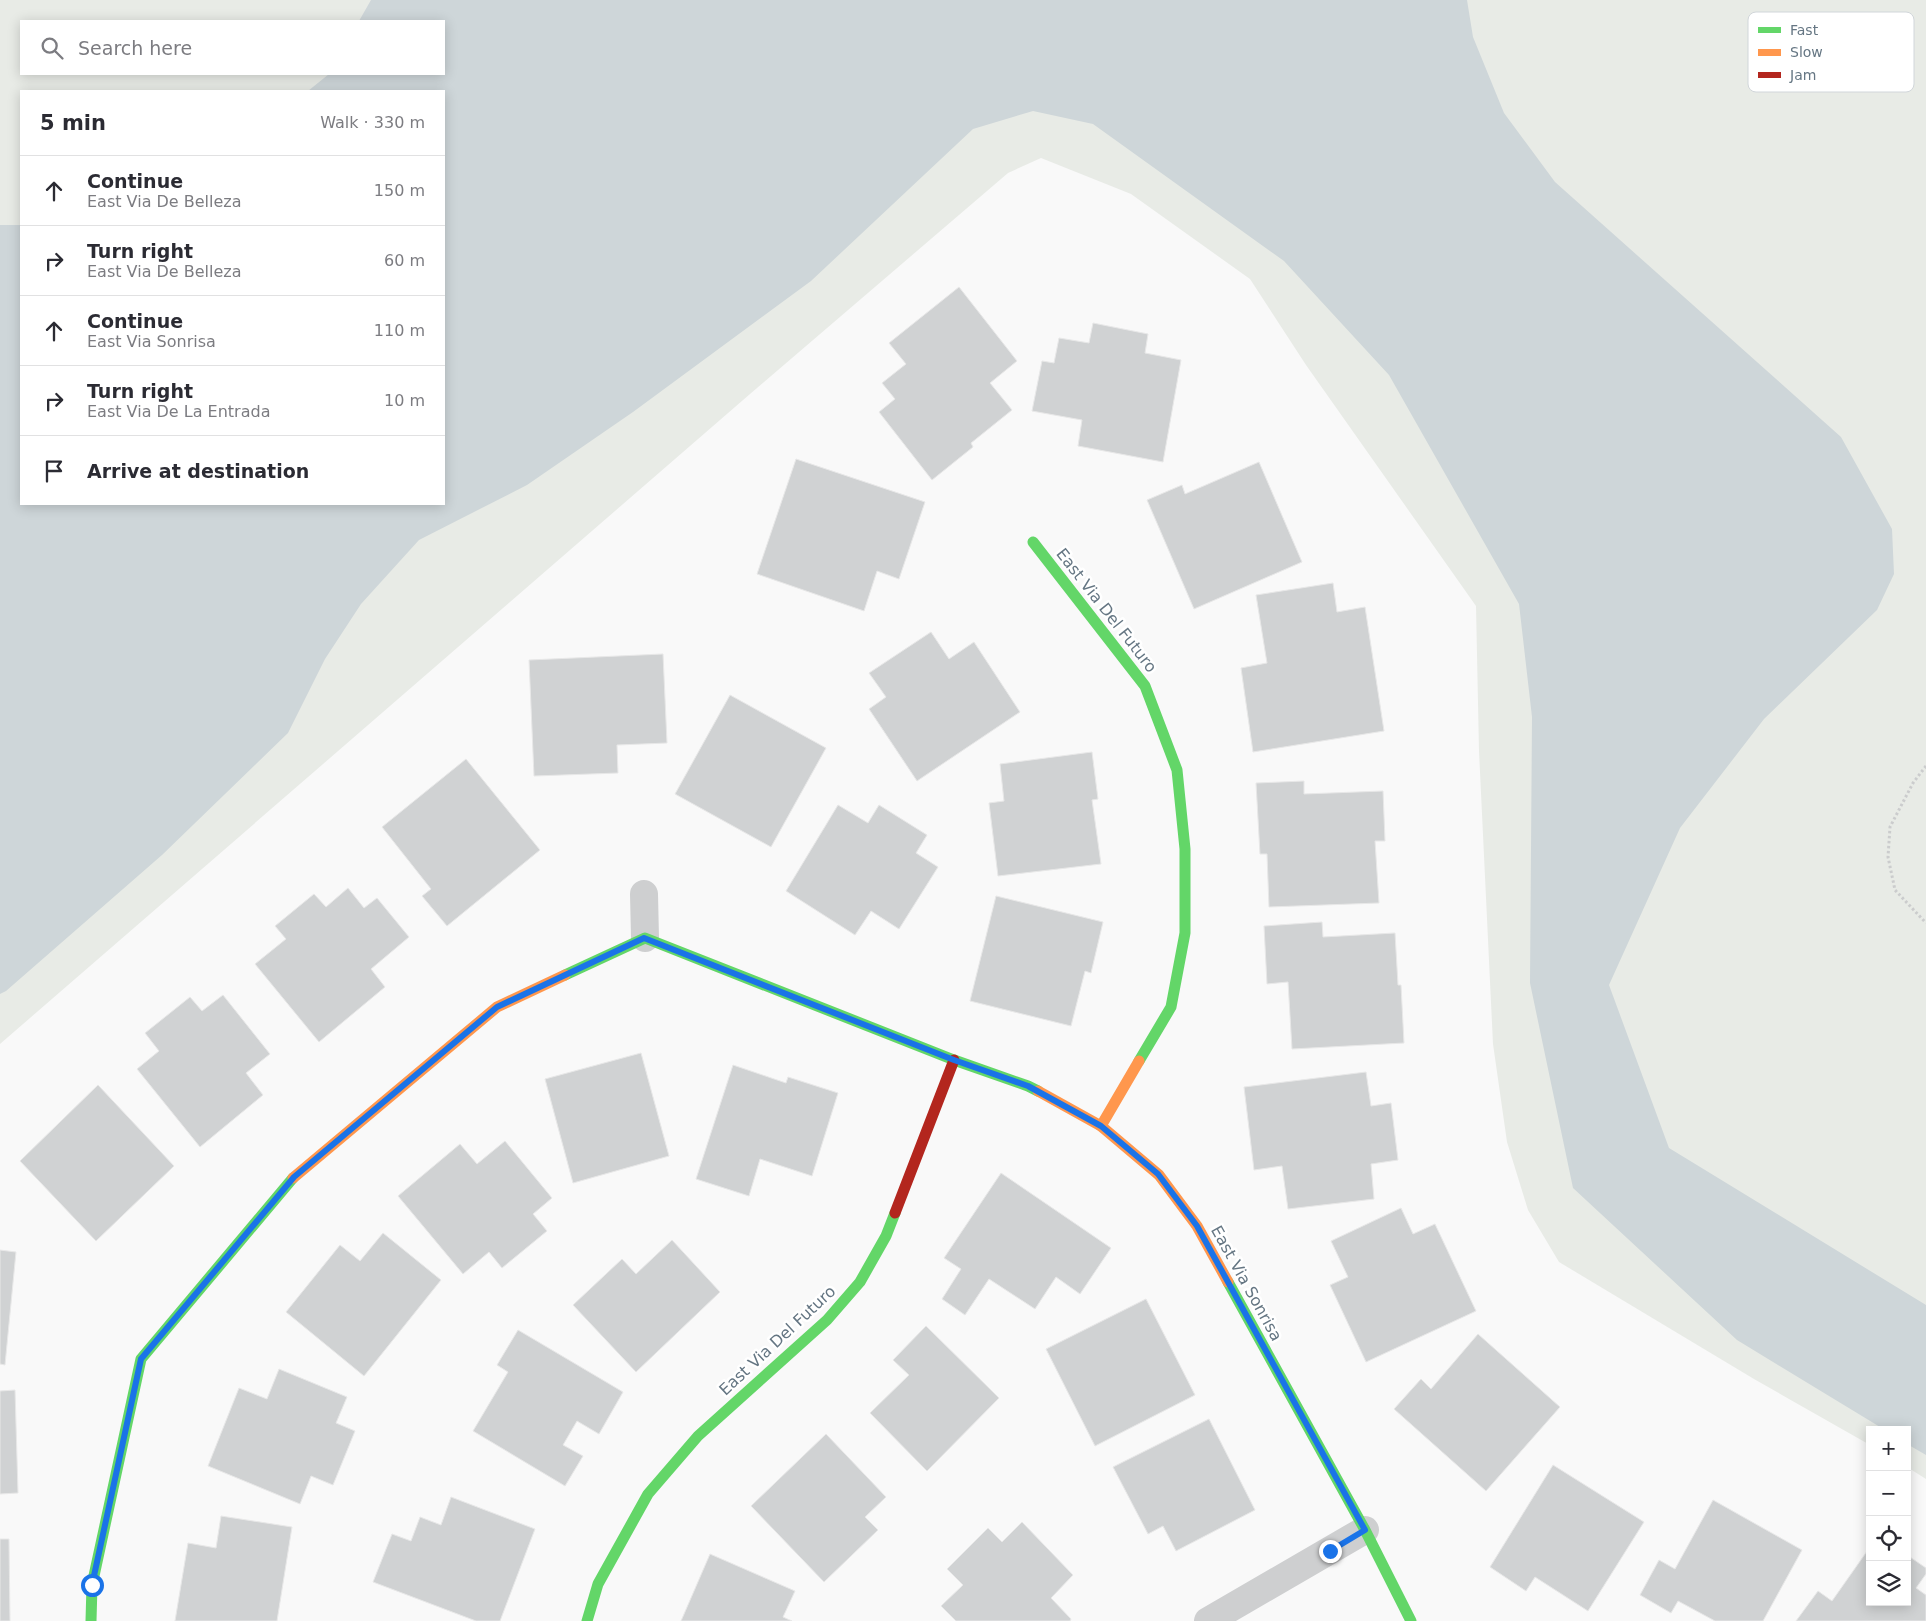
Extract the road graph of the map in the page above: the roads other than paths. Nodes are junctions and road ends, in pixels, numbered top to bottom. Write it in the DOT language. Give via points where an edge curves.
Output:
graph roads {
  1 [pos="1034,542"];
  2 [pos="644,894"];
  3 [pos="644,938"];
  4 [pos="954,1060"];
  5 [pos="1101,1126"];
  6 [pos="1365,1530"];
  7 [pos="91,1621"];
  8 [pos="587,1621"];
  9 [pos="1208,1621"];
  10 [pos="1410,1621"];
  1 -- 5 [label="street, East Via Del Futuro" via="1145,686 1177,770 1185,849 1185,933 1171,1007"];
  2 -- 3 [label="street"];
  3 -- 4 [label="street, East Via Sonrisa"];
  3 -- 7 [label="street" via="497,1007 294,1177 141,1359 92,1585"];
  4 -- 5 [label="street, East Via Sonrisa" via="1028,1086"];
  4 -- 8 [label="street, East Via Del Futuro" via="886,1236 860,1282 827,1320 698,1436 648,1494 598,1584"];
  5 -- 6 [label="street, East Via Sonrisa" via="1158,1174 1197,1226"];
  6 -- 9 [label="street"];
  6 -- 10 [label="street, East Via Sonrisa"];
}
